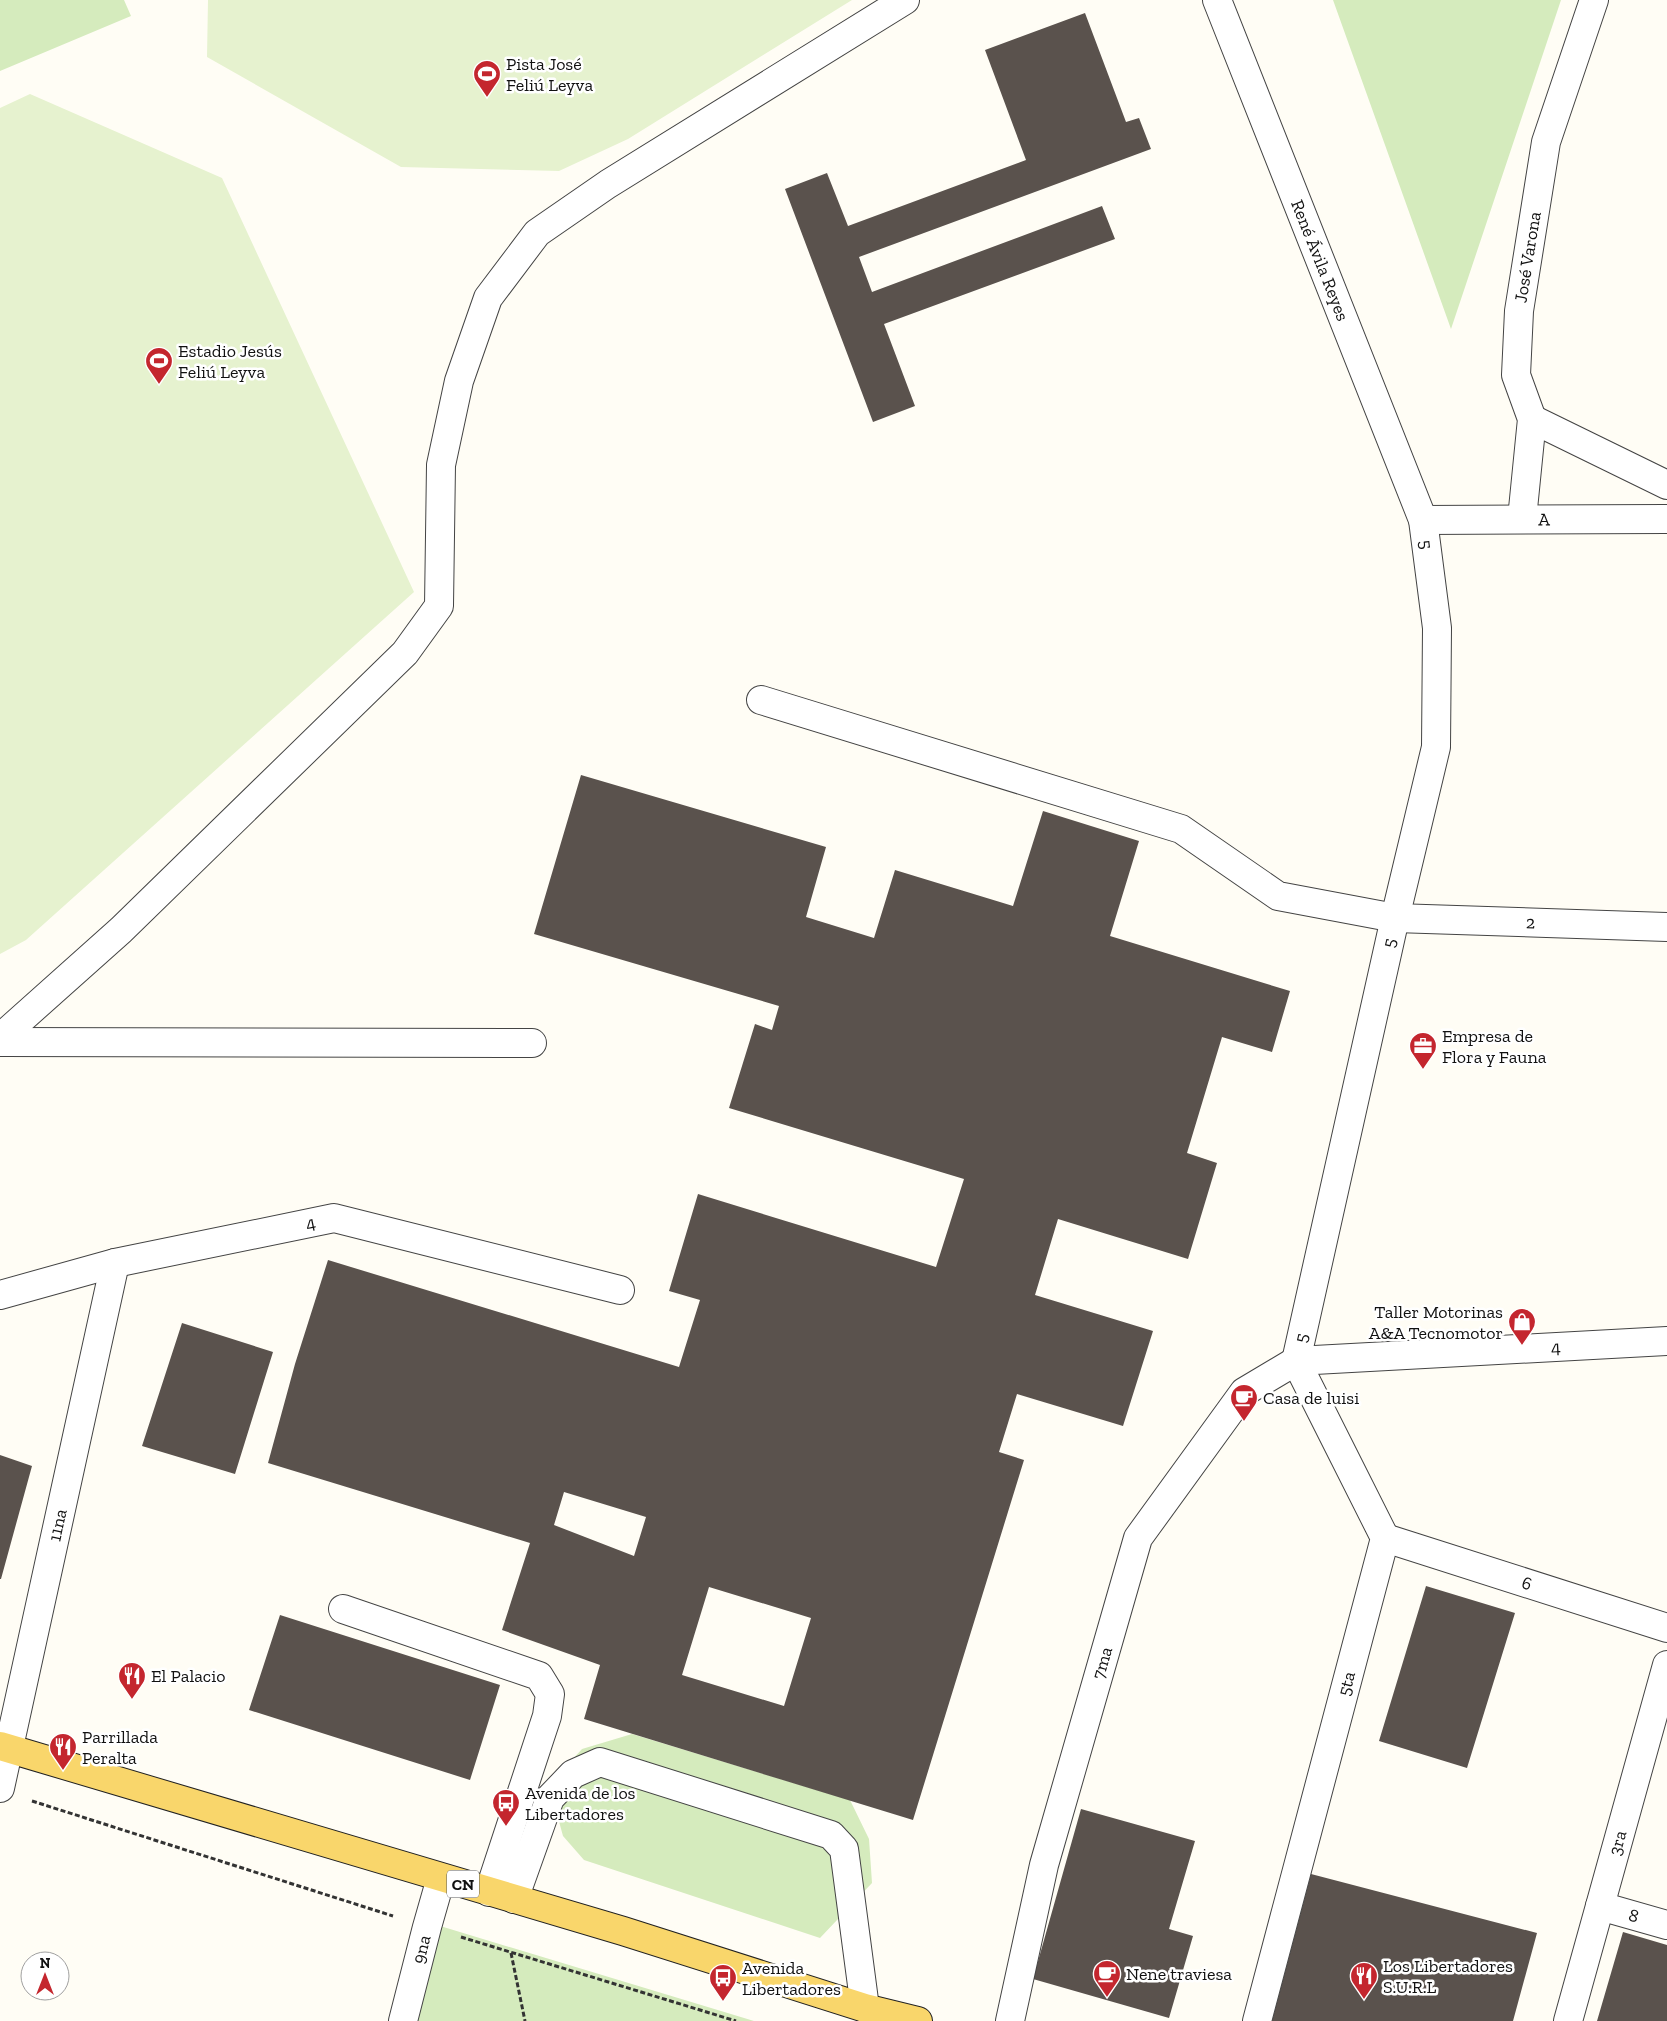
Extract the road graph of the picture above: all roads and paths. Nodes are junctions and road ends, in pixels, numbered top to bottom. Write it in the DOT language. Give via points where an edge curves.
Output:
graph roads {
  1 [pos="905,0"];
  2 [pos="1217,0"];
  3 [pos="1594,0"];
  4 [pos="1532,419"];
  5 [pos="1667,485"];
  6 [pos="1667,518"];
  7 [pos="1422,520"];
  8 [pos="1522,520"];
  9 [pos="761,700"];
  10 [pos="1395,918"];
  11 [pos="1667,927"];
  12 [pos="0,1038"];
  13 [pos="0,1042"];
  14 [pos="532,1043"];
  15 [pos="115,1263"];
  16 [pos="620,1290"];
  17 [pos="0,1295"];
  18 [pos="1667,1341"];
  19 [pos="1296,1361"];
  20 [pos="1385,1538"];
  21 [pos="343,1609"];
  22 [pos="1667,1628"];
  23 [pos="1667,1665"];
  24 [pos="4,1747"];
  25 [pos="0,1788"];
  26 [pos="28,1800"];
  27 [pos="441,1878"];
  28 [pos="502,1895"];
  29 [pos="1600,1906"];
  30 [pos="1667,1925"];
  31 [pos="426,1927"];
  32 [pos="511,1953"];
  33 [pos="865,2008"];
  34 [pos="403,2021"];
  35 [pos="525,2021"];
  36 [pos="736,2021"];
  37 [pos="918,2021"];
  38 [pos="1010,2021"];
  39 [pos="1257,2021"];
  40 [pos="1568,2021"];
  1 -- 12 [label="street" via="608,184 537,233 488,298 459,381 441,465 439,606 405,653 121,930"];
  2 -- 7 [label="street, René Ávila Reyes"];
  3 -- 4 [label="street, José Varona" via="1546,142 1519,311 1516,376"];
  4 -- 5 [label="street"];
  4 -- 8 [label="street, José Varona"];
  6 -- 8 [label="street, A"];
  7 -- 8 [label="street, A"];
  7 -- 10 [label="street, 5" via="1437,628 1436,747"];
  9 -- 10 [label="street, 2" via="1181,829 1278,896"];
  10 -- 11 [label="street, 2"];
  10 -- 19 [label="street, 5"];
  13 -- 14 [label="street"];
  15 -- 16 [label="street, 4" via="334,1218"];
  15 -- 17 [label="street, 4"];
  15 -- 24 [label="street, 11na"];
  18 -- 19 [label="street, 4"];
  19 -- 20 [label="street"];
  19 -- 38 [label="street, 7ma" via="1244,1392 1138,1538 1044,1865"];
  20 -- 22 [label="street, 6"];
  20 -- 39 [label="street, 5ta"];
  21 -- 28 [label="street" via="539,1676 550,1694"];
  23 -- 29 [label="street, 3ra"];
  24 -- 25 [label="street, 11na"];
  24 -- 27 [label="main road, CN"];
  26 -- 31 [label="path"];
  27 -- 28 [label="main road, CN"];
  27 -- 31 [label="street, 9na"];
  28 -- 33 [label="main road, CN"];
  28 -- 33 [label="street" via="550,1798 573,1774 600,1762 831,1835 844,1849"];
  29 -- 30 [label="street, 8"];
  29 -- 40 [label="street, 3ra"];
  31 -- 32 [label="path"];
  31 -- 34 [label="street, 9na"];
  32 -- 35 [label="path"];
  32 -- 36 [label="path"];
  33 -- 37 [label="main road, CN"];
}
